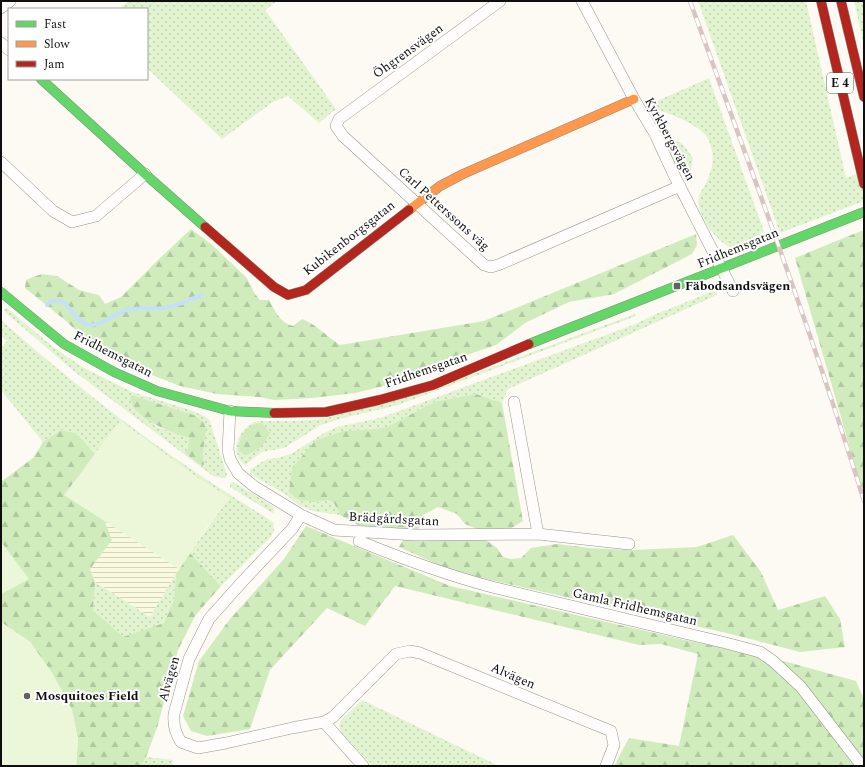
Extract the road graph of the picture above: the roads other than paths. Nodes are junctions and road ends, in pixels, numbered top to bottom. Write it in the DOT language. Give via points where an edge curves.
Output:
graph roads {
  1 [pos="10,1"];
  2 [pos="500,1"];
  3 [pos="582,1"];
  4 [pos="821,1"];
  5 [pos="841,1"];
  6 [pos="1,8"];
  7 [pos="42,80"];
  8 [pos="864,97"];
  9 [pos="634,99"];
  10 [pos="336,126"];
  11 [pos="1,162"];
  12 [pos="145,174"];
  13 [pos="864,184"];
  14 [pos="680,186"];
  15 [pos="417,204"];
  16 [pos="864,212"];
  17 [pos="722,268"];
  18 [pos="733,291"];
  19 [pos="1,292"];
  20 [pos="514,402"];
  21 [pos="230,411"];
  22 [pos="301,515"];
  23 [pos="538,534"];
  24 [pos="359,541"];
  25 [pos="629,544"];
  26 [pos="324,722"];
  27 [pos="363,766"];
  28 [pos="606,766"];
  29 [pos="862,766"];
  1 -- 6 [label="street"];
  2 -- 10 [label="street, Öhgrensvägen" via="346,113"];
  3 -- 9 [label="street, Kyrkbergsvägen"];
  4 -- 13 [label="main road, E 4"];
  5 -- 8 [label="main road, E 4"];
  7 -- 12 [label="main road, Kubikenborgsgatan"];
  9 -- 14 [label="street, Kyrkbergsvägen" via="655,134"];
  9 -- 15 [label="main road, Kubikenborgsgatan" via="462,173 436,188"];
  10 -- 15 [label="street, Carl Petterssons väg" via="343,136"];
  11 -- 12 [label="street" via="53,212 72,222 96,216"];
  12 -- 15 [label="main road, Kubikenborgsgatan" via="274,287 288,295 306,290"];
  14 -- 15 [label="street, Carl Petterssons väg" via="491,267 484,265"];
  14 -- 17 [label="street, Kyrkbergsvägen"];
  16 -- 17 [label="main road, Fridhemsgatan"];
  17 -- 18 [label="street, Kyrkbergsvägen"];
  17 -- 21 [label="main road, Fridhemsgatan" via="538,340 433,385 326,412"];
  19 -- 21 [label="main road, Fridhemsgatan" via="64,344 114,372 157,391"];
  20 -- 23 [label="street"];
  21 -- 22 [label="street, Brädgårdsgatan" via="228,450 235,469 255,486"];
  22 -- 23 [label="street, Brädgårdsgatan" via="334,530 343,531 416,535"];
  22 -- 26 [label="street, Alvägen" via="292,529 209,619 188,659 173,722 181,742 198,748"];
  23 -- 25 [label="street, Brädgårdsgatan"];
  24 -- 29 [label="street, Gamla Fridhemsgatan" via="454,577 760,652 801,687"];
  26 -- 27 [label="street"];
  26 -- 28 [label="street, Alvägen" via="333,717 396,654 410,650 610,731 614,745"];
}
